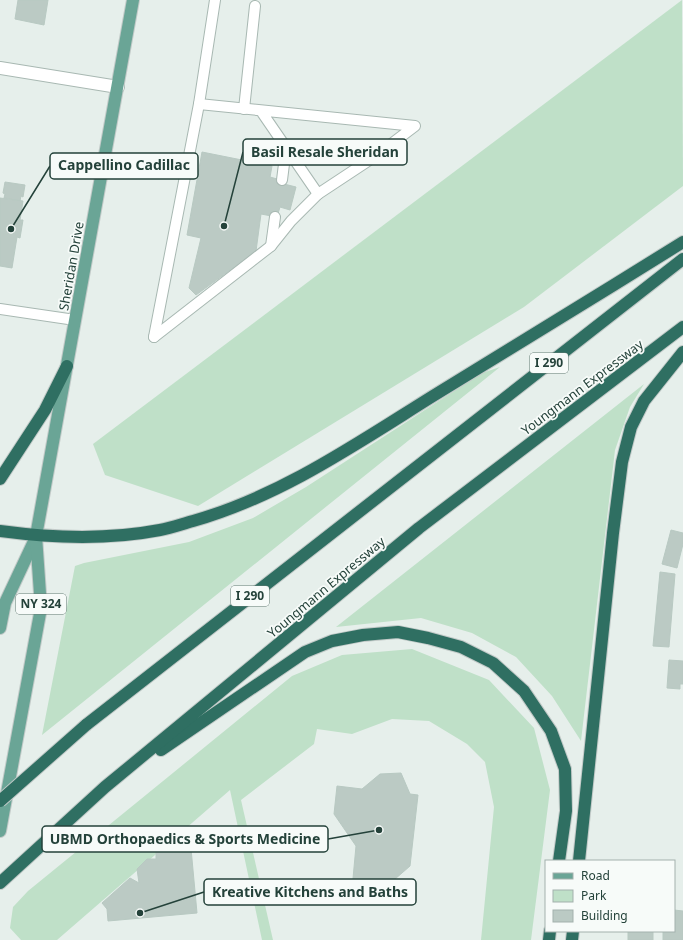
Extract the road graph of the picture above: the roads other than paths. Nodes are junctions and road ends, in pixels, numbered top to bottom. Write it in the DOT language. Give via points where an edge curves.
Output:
graph roads {
  1 [pos="133,0"];
  2 [pos="215,0"];
  3 [pos="255,6"];
  4 [pos="0,68"];
  5 [pos="118,88"];
  6 [pos="199,104"];
  7 [pos="244,109"];
  8 [pos="261,111"];
  9 [pos="286,148"];
  10 [pos="374,157"];
  11 [pos="282,180"];
  12 [pos="318,194"];
  13 [pos="275,217"];
  14 [pos="683,242"];
  15 [pos="271,246"];
  16 [pos="683,259"];
  17 [pos="0,308"];
  18 [pos="75,320"];
  19 [pos="683,327"];
  20 [pos="683,352"];
  21 [pos="67,366"];
  22 [pos="0,479"];
  23 [pos="0,532"];
  24 [pos="36,536"];
  25 [pos="0,628"];
  26 [pos="105,787"];
  27 [pos="0,801"];
  28 [pos="0,831"];
  29 [pos="559,860"];
  30 [pos="579,860"];
  31 [pos="0,883"];
  1 -- 5 [label="main road, Sheridan Drive / NY 324"];
  2 -- 6 [label="lane"];
  3 -- 7 [label="lane"];
  4 -- 5 [label="street"];
  5 -- 18 [label="main road, Sheridan Drive / NY 324"];
  6 -- 7 [label="lane"];
  6 -- 15 [label="lane" via="154,337"];
  7 -- 8 [label="lane"];
  8 -- 9 [label="lane"];
  8 -- 10 [label="lane" via="415,126"];
  9 -- 10 [label="lane"];
  9 -- 11 [label="lane"];
  9 -- 12 [label="lane"];
  10 -- 12 [label="lane"];
  12 -- 15 [label="lane"];
  13 -- 15 [label="lane"];
  14 -- 24 [label="highway" via="336,456 270,492 225,512 161,530 119,535"];
  16 -- 27 [label="highway, I 290, bridge" via="86,725"];
  17 -- 18 [label="lane"];
  18 -- 21 [label="main road, Sheridan Drive / NY 324"];
  19 -- 26 [label="highway, Youngmann Expressway" via="419,528"];
  20 -- 30 [label="highway" via="644,402 631,428 622,462"];
  21 -- 22 [label="highway" via="45,410"];
  21 -- 24 [label="main road, Sheridan Drive / NY 324"];
  23 -- 24 [label="highway"];
  24 -- 25 [label="main road, Sheridan Drive / NY 324" via="4,602"];
  24 -- 28 [label="main road, Sheridan Drive / NY 324" via="41,608"];
  26 -- 29 [label="highway" via="305,652 332,641 398,632 461,647 493,663 524,691 551,731 565,769 566,811"];
  26 -- 31 [label="highway, Youngmann Expressway"];
}
